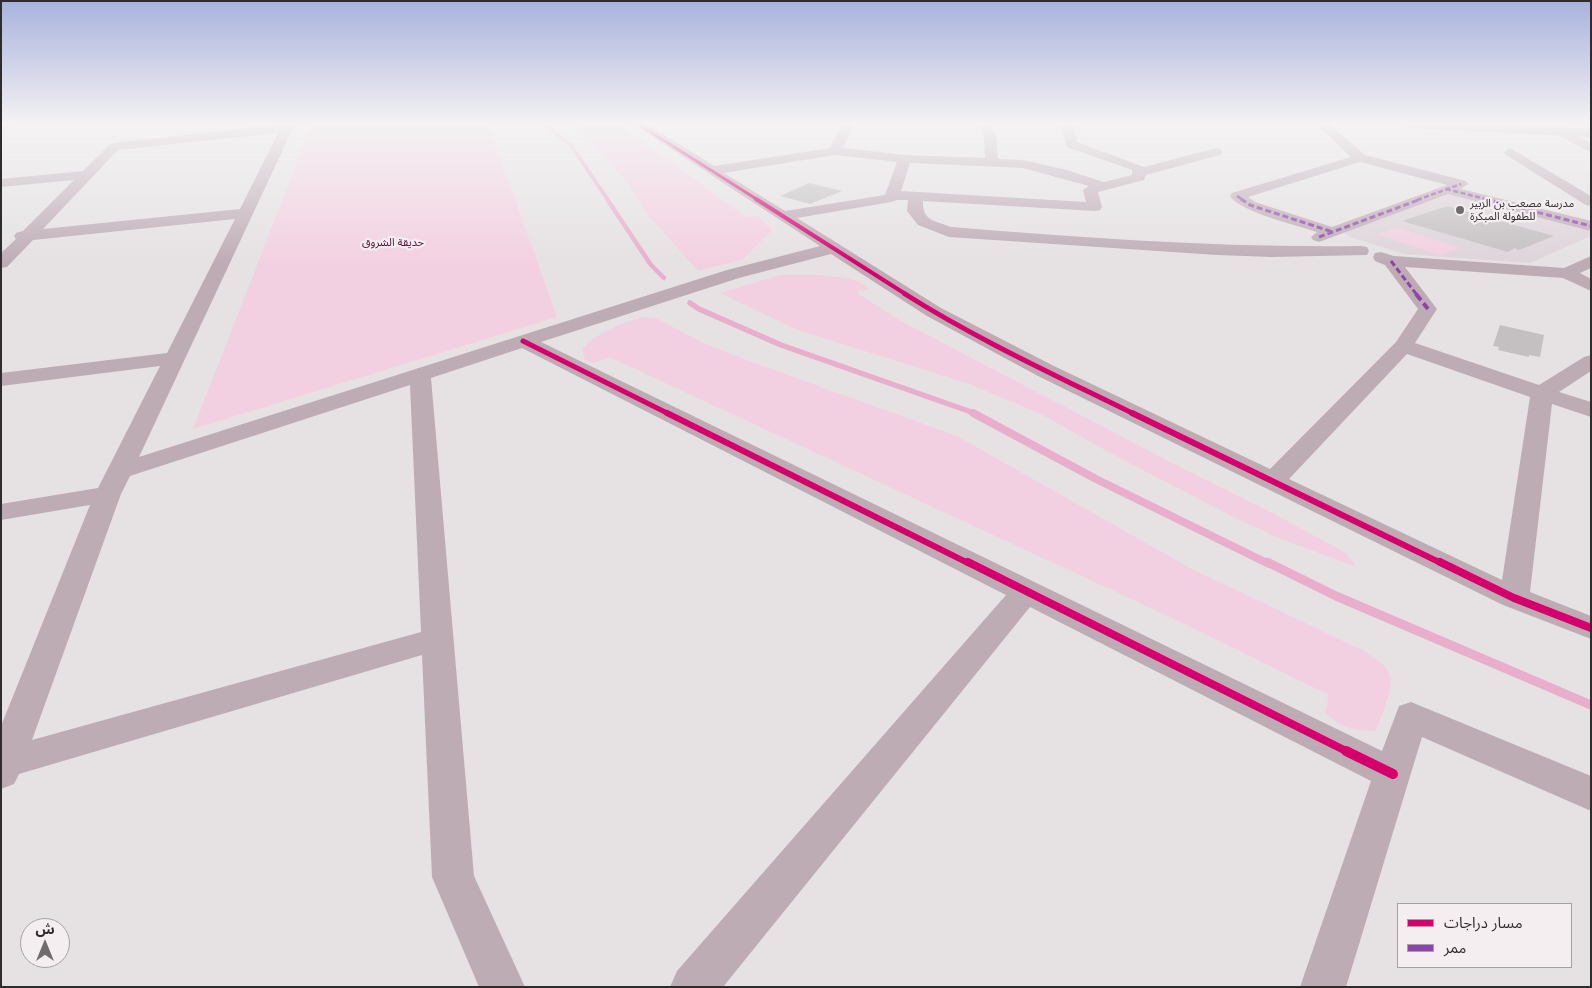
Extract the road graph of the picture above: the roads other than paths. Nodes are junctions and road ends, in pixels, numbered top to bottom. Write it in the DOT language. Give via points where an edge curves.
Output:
graph roads {
  1 [pos="91,170"];
  2 [pos="267,170"];
  3 [pos="717,170"];
  4 [pos="901,170"];
  5 [pos="1049,170"];
  6 [pos="1149,170"];
  7 [pos="1321,170"];
  8 [pos="1407,170"];
  9 [pos="1539,170"];
  10 [pos="712,171"];
  11 [pos="1138,173"];
  12 [pos="86,175"];
  13 [pos="1,184"];
  14 [pos="1103,186"];
  15 [pos="1446,190"];
  16 [pos="892,195"];
  17 [pos="916,196"];
  18 [pos="1591,202"];
  19 [pos="246,213"];
  20 [pos="783,216"];
  21 [pos="1591,226"];
  22 [pos="1333,232"];
  23 [pos="28,235"];
  24 [pos="1,238"];
  25 [pos="833,248"];
  26 [pos="1361,251"];
  27 [pos="1391,261"];
  28 [pos="1591,261"];
  29 [pos="1,263"];
  30 [pos="1567,273"];
  31 [pos="1591,286"];
  32 [pos="523,342"];
  33 [pos="1403,346"];
  34 [pos="175,358"];
  35 [pos="1591,361"];
  36 [pos="420,375"];
  37 [pos="1,380"];
  38 [pos="1542,393"];
  39 [pos="1591,410"];
  40 [pos="1273,481"];
  41 [pos="114,482"];
  42 [pos="1,512"];
  43 [pos="1026,592"];
  44 [pos="1514,598"];
  45 [pos="1591,628"];
  46 [pos="438,639"];
  47 [pos="3,767"];
  48 [pos="1393,774"];
  49 [pos="1591,794"];
  50 [pos="502,987"];
  51 [pos="693,987"];
  52 [pos="1323,987"];
  1 -- 12 [label="street"];
  2 -- 19 [label="street"];
  3 -- 10 [label="street"];
  4 -- 16 [label="street"];
  5 -- 14 [label="street"];
  6 -- 11 [label="street"];
  7 -- 22 [label="street" via="1237,196 1250,205"];
  8 -- 15 [label="street" via="1461,184"];
  9 -- 18 [label="street"];
  10 -- 20 [label="street"];
  11 -- 14 [label="street" via="1139,177"];
  12 -- 13 [label="street"];
  12 -- 23 [label="street"];
  14 -- 17 [label="street" via="1090,190 1095,207"];
  15 -- 21 [label="street"];
  15 -- 22 [label="street"];
  16 -- 17 [label="street"];
  16 -- 20 [label="street" via="891,198"];
  17 -- 26 [label="street" via="915,211 923,222 949,232 1217,250"];
  19 -- 23 [label="street"];
  19 -- 34 [label="street"];
  20 -- 25 [label="street"];
  22 -- 26 [label="street" via="1319,237"];
  23 -- 24 [label="street"];
  23 -- 29 [label="street"];
  25 -- 32 [label="street" via="734,274"];
  25 -- 40 [label="street" via="934,312 1046,371"];
  26 -- 27 [label="street"];
  27 -- 30 [label="street"];
  27 -- 33 [label="street" via="1428,309"];
  28 -- 30 [label="street"];
  30 -- 31 [label="street"];
  32 -- 36 [label="street"];
  32 -- 43 [label="street"];
  33 -- 38 [label="street"];
  33 -- 40 [label="street"];
  34 -- 37 [label="street"];
  34 -- 41 [label="street"];
  35 -- 38 [label="street"];
  36 -- 41 [label="street"];
  36 -- 46 [label="street"];
  38 -- 39 [label="street"];
  38 -- 44 [label="street"];
  40 -- 44 [label="street"];
  41 -- 42 [label="street"];
  41 -- 47 [label="street"];
  43 -- 48 [label="street"];
  43 -- 51 [label="street"];
  44 -- 45 [label="street"];
  46 -- 47 [label="street"];
  46 -- 50 [label="street" via="453,877"];
  48 -- 49 [label="street" via="1412,716"];
  48 -- 52 [label="street"];
}
